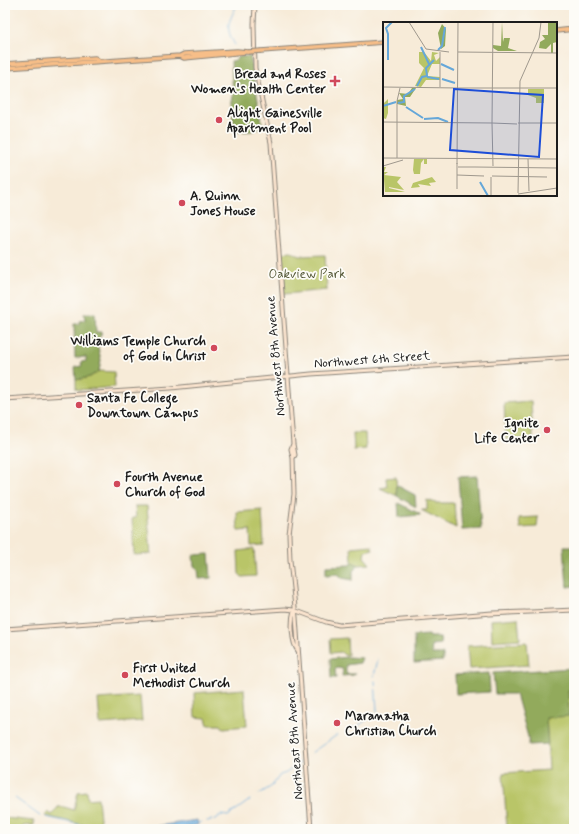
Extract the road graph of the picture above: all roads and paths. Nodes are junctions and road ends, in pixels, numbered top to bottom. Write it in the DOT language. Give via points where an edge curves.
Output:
graph roads {
  1 [pos="255,5"];
  2 [pos="574,29"];
  3 [pos="557,31"];
  4 [pos="383,42"];
  5 [pos="98,60"];
  6 [pos="5,64"];
  7 [pos="5,68"];
  8 [pos="574,357"];
  9 [pos="287,377"];
  10 [pos="5,399"];
  11 [pos="294,610"];
  12 [pos="574,610"];
  13 [pos="5,629"];
  14 [pos="311,829"];
  1 -- 9 [label="main road, Northwest 8th Avenue" via="255,68 271,142"];
  2 -- 3 [label="main road"];
  4 -- 5 [label="main road, bridge" via="184,58 180,56"];
  5 -- 6 [label="main road" via="95,58"];
  5 -- 7 [label="main road"];
  8 -- 9 [label="main road, Northwest 6th Street"];
  9 -- 10 [label="main road, Northwest 6th Street"];
  9 -- 11 [label="main road, Northwest 8th Avenue" via="295,455 289,546"];
  11 -- 12 [label="main road" via="315,619 339,624 498,612"];
  11 -- 13 [label="main road"];
  11 -- 14 [label="main road, Northeast 8th Avenue" via="293,634 298,651"];
}
